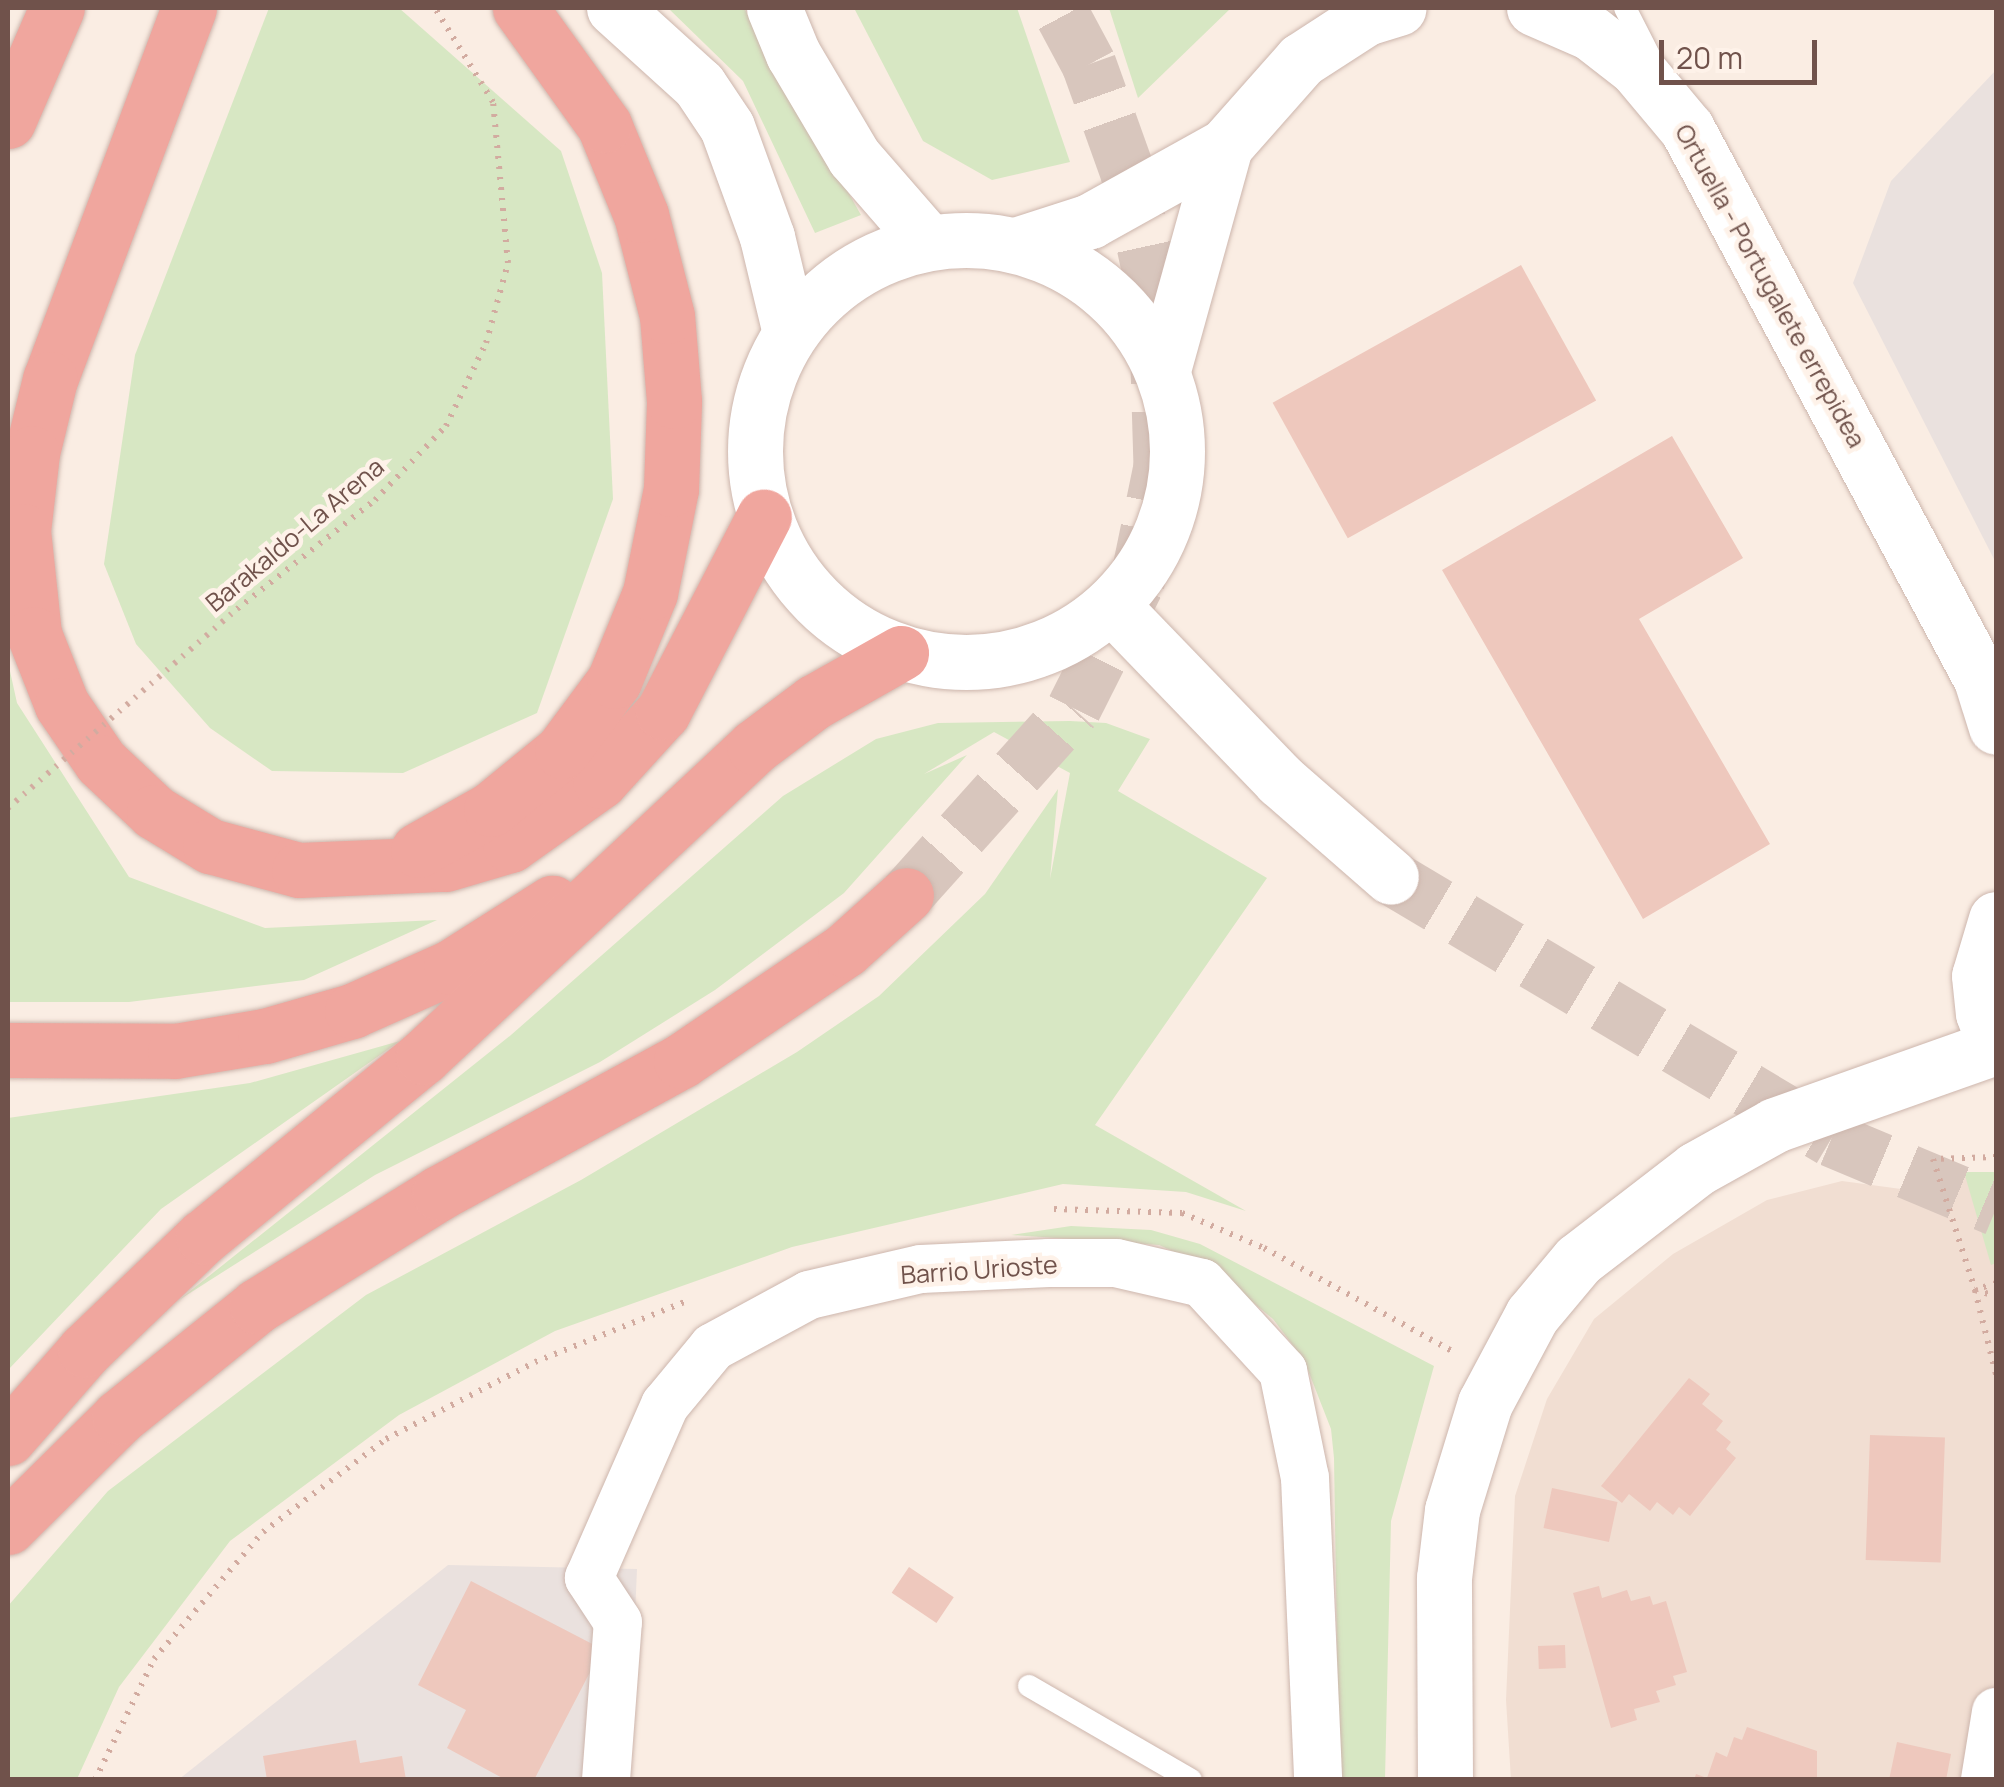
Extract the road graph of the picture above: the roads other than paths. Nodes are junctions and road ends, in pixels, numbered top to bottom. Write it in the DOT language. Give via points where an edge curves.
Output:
graph roads {
  1 [pos="58,8"];
  2 [pos="189,8"];
  3 [pos="520,8"];
  4 [pos="614,8"];
  5 [pos="774,8"];
  6 [pos="1329,8"];
  7 [pos="1398,8"];
  8 [pos="1534,8"];
  9 [pos="1624,8"];
  10 [pos="1301,60"];
  11 [pos="8,121"];
  12 [pos="1686,129"];
  13 [pos="1225,146"];
  14 [pos="928,242"];
  15 [pos="1018,244"];
  16 [pos="790,332"];
  17 [pos="1162,370"];
  18 [pos="764,516"];
  19 [pos="1112,606"];
  20 [pos="1949,617"];
  21 [pos="901,652"];
  22 [pos="1996,676"];
  23 [pos="1996,727"];
  24 [pos="694,804"];
  25 [pos="380,870"];
  26 [pos="1391,878"];
  27 [pos="906,895"];
  28 [pos="1996,919"];
  29 [pos="1996,1048"];
  30 [pos="8,1050"];
  31 [pos="8,1438"];
  32 [pos="8,1527"];
  33 [pos="1029,1686"];
  34 [pos="1996,1712"];
  35 [pos="606,1780"];
  36 [pos="1191,1780"];
  37 [pos="1318,1780"];
  38 [pos="1444,1780"];
  39 [pos="1985,1780"];
  1 -- 11 [label="highway"];
  2 -- 25 [label="highway" via="50,379 23,531 34,634 62,705 100,762 154,812 210,846 299,870"];
  3 -- 25 [label="highway" via="604,125 641,215 667,316 674,402 671,489 650,593 614,682 562,751 490,809"];
  4 -- 16 [label="street" via="688,72 726,126 767,237"];
  5 -- 14 [label="street" via="793,54 854,157"];
  6 -- 10 [label="lane"];
  7 -- 10 [label="street" via="1366,18"];
  8 -- 12 [label="street, Ortuella - Portugalete errepidea" via="1591,33 1636,68"];
  9 -- 12 [label="lane"];
  10 -- 13 [label="street"];
  12 -- 20 [label="street, Ortuella - Portugalete errepidea"];
  13 -- 15 [label="street" via="1090,221"];
  13 -- 17 [label="street"];
  14 -- 15 [label="street"];
  14 -- 16 [label="street" via="876,258 830,288"];
  15 -- 17 [label="street" via="1066,264 1108,293 1138,326"];
  16 -- 18 [label="street" via="762,388 753,460"];
  17 -- 19 [label="street" via="1177,437 1171,500 1148,560"];
  18 -- 21 [label="street" via="782,557 814,600 861,634"];
  18 -- 25 [label="highway" via="663,712 600,781 510,845 444,864"];
  19 -- 21 [label="street" via="1054,645 1005,658 956,662"];
  19 -- 26 [label="street" via="1280,780"];
  20 -- 22 [label="street, Ortuella - Portugalete errepidea"];
  20 -- 23 [label="street, Ortuella - Portugalete errepidea" via="1982,680"];
  21 -- 24 [label="highway" via="782,723"];
  24 -- 30 [label="highway" via="451,967 352,1011 175,1052"];
  24 -- 31 [label="highway" via="423,1057 203,1237 85,1350"];
  27 -- 32 [label="highway" via="845,950 682,1062 439,1192 258,1306 120,1417"];
  28 -- 29 [label="street" via="1980,976"];
  29 -- 38 [label="street" via="1790,1118 1696,1170 1578,1260 1532,1316 1490,1389 1452,1510 1444,1578"];
  33 -- 36 [label="lane"];
  34 -- 39 [label="street"];
  35 -- 37 [label="street, Barrio Urioste" via="618,1622 589,1578 665,1405 712,1347 809,1295 921,1269 1049,1262 1116,1263 1202,1283 1284,1371 1305,1478"];
}
